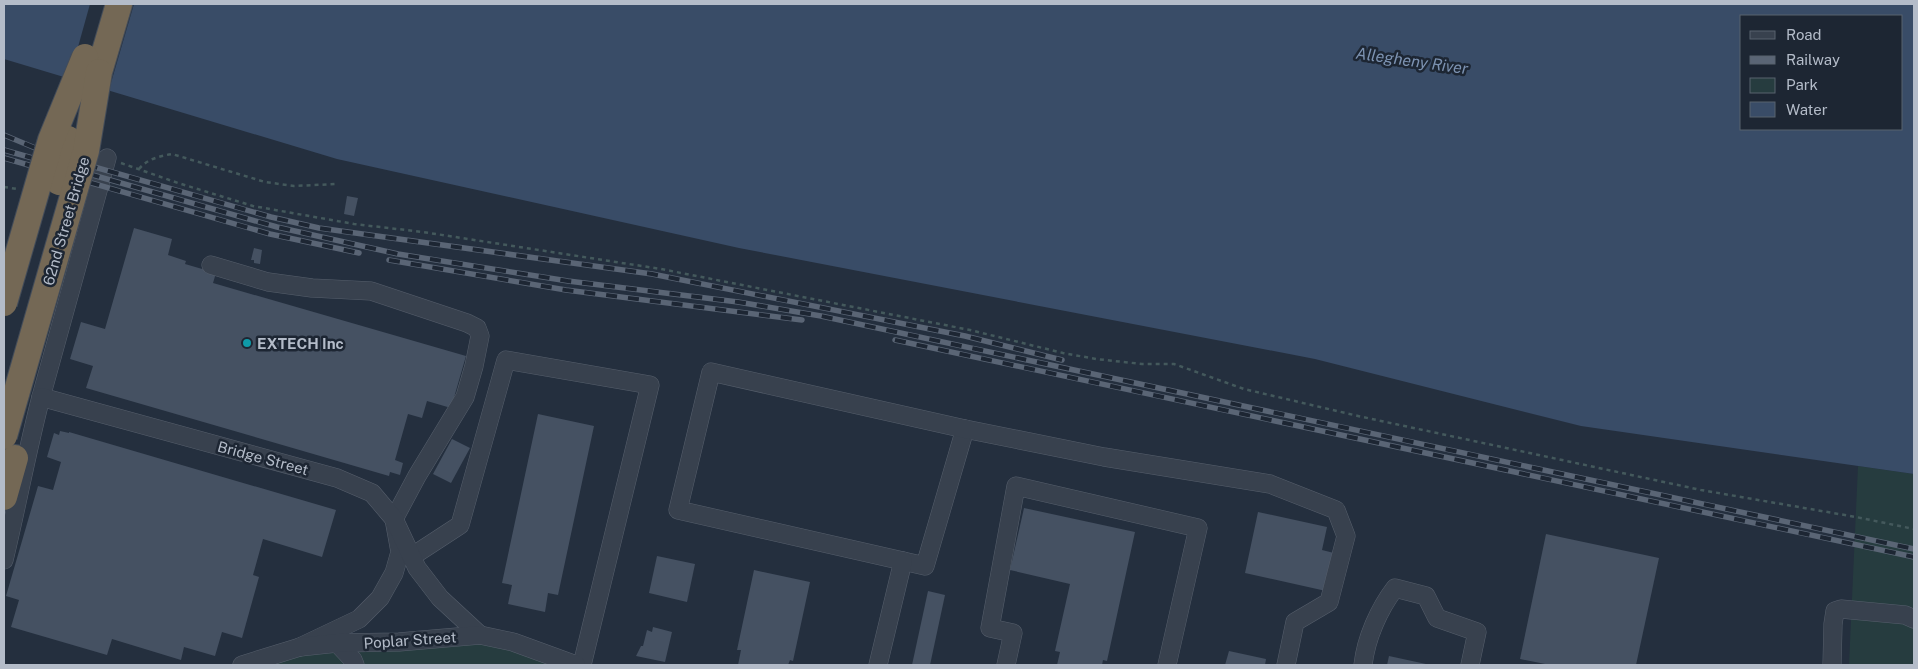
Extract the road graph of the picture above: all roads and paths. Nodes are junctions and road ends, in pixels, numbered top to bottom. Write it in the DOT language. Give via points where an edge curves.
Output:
graph roads {
  1 [pos="101,4"];
  2 [pos="119,4"];
  3 [pos="92,64"];
  4 [pos="107,158"];
  5 [pos="139,169"];
  6 [pos="337,184"];
  7 [pos="211,265"];
  8 [pos="4,303"];
  9 [pos="4,371"];
  10 [pos="41,397"];
  11 [pos="965,429"];
  12 [pos="15,452"];
  13 [pos="4,497"];
  14 [pos="394,519"];
  15 [pos="1914,529"];
  16 [pos="412,557"];
  17 [pos="4,560"];
  18 [pos="903,560"];
  19 [pos="1914,619"];
  20 [pos="480,635"];
  21 [pos="337,642"];
  22 [pos="300,647"];
  23 [pos="242,665"];
  24 [pos="355,665"];
  25 [pos="576,665"];
  26 [pos="582,665"];
  27 [pos="878,665"];
  28 [pos="1006,665"];
  29 [pos="1167,665"];
  30 [pos="1286,665"];
  31 [pos="1363,665"];
  32 [pos="1470,665"];
  33 [pos="1832,665"];
  1 -- 3 [label="highway, 62nd Street Bridge"];
  2 -- 3 [label="highway, 62nd Street Bridge"];
  3 -- 8 [label="highway, 62nd Street Bridge, bridge" via="51,140"];
  3 -- 9 [label="highway, bridge"];
  3 -- 12 [label="highway, 62nd Street Bridge, bridge" via="86,151"];
  4 -- 5 [label="path"];
  4 -- 10 [label="street"];
  5 -- 6 [label="path" via="144,163 172,154 265,182 294,186"];
  5 -- 15 [label="path" via="252,206 303,216 606,260 970,330 1063,353 1124,362 1174,364 1244,389 1358,416 1701,490"];
  7 -- 14 [label="street" via="268,282 371,291 477,328 480,336 465,397"];
  10 -- 12 [label="street"];
  10 -- 14 [label="street, Bridge Street" via="337,478 372,493"];
  11 -- 18 [label="street" via="926,566"];
  11 -- 18 [label="street" via="711,372 678,510"];
  11 -- 30 [label="street" via="1104,457 1270,484 1336,510 1346,536 1329,602 1295,622"];
  12 -- 13 [label="highway, 62nd Street Bridge"];
  12 -- 17 [label="street"];
  14 -- 16 [label="street, Bridge Street"];
  14 -- 22 [label="street" via="400,552 394,573 380,598 359,619"];
  16 -- 20 [label="street, Bridge Street" via="416,568 440,598"];
  16 -- 26 [label="street" via="460,525 506,360 650,384"];
  18 -- 27 [label="street"];
  19 -- 33 [label="street" via="1841,608 1835,611"];
  20 -- 21 [label="street, Poplar Street" via="399,642"];
  20 -- 25 [label="street, Poplar Street" via="513,642"];
  21 -- 22 [label="street, Poplar Street"];
  21 -- 24 [label="street"];
  22 -- 23 [label="street, Poplar Street"];
  28 -- 29 [label="street" via="1013,633 990,628 1016,486 1198,528"];
  31 -- 32 [label="street" via="1381,606 1395,588 1426,596 1436,618 1476,632"];
}
